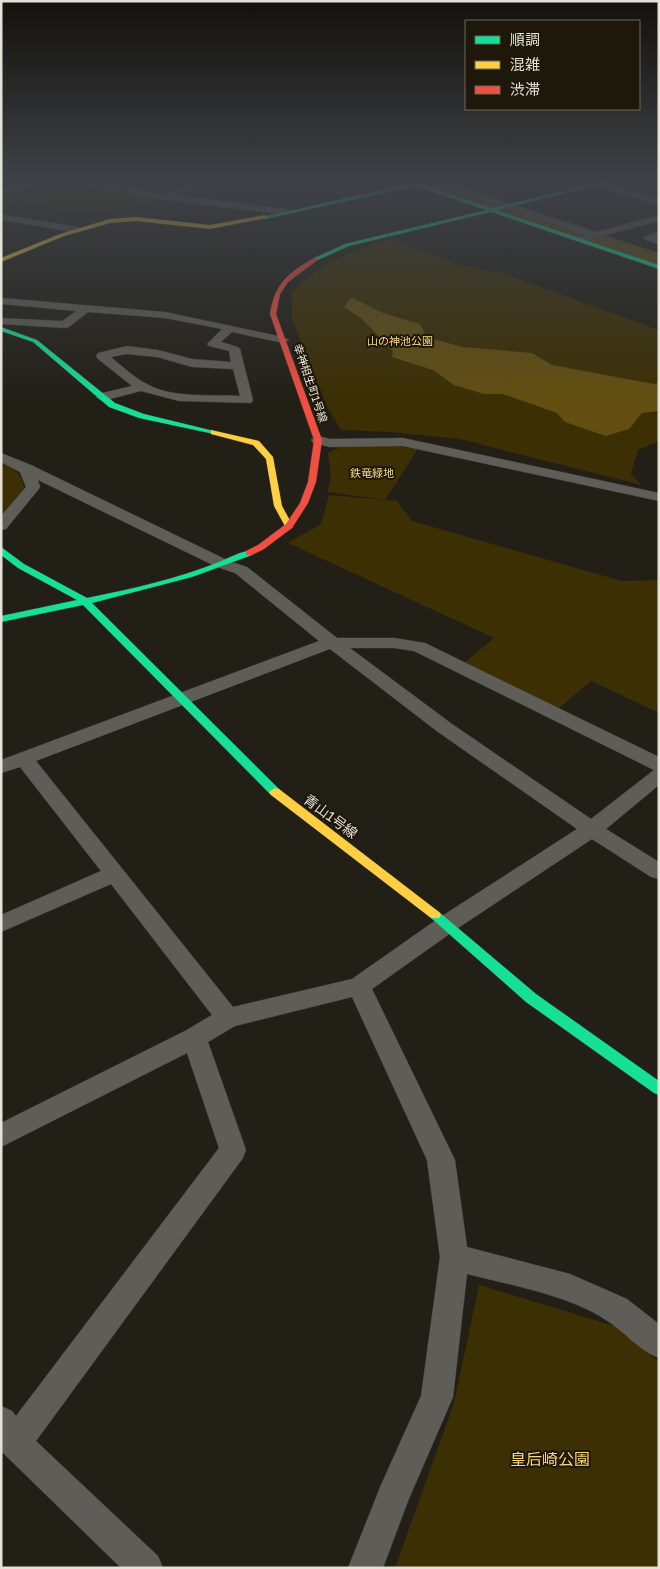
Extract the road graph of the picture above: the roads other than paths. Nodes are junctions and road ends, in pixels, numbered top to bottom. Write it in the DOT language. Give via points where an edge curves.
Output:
graph roads {
  1 [pos="13,255"];
  2 [pos="326,255"];
  3 [pos="625,255"];
  4 [pos="1,260"];
  5 [pos="659,267"];
  6 [pos="1,301"];
  7 [pos="85,309"];
  8 [pos="1,321"];
  9 [pos="230,328"];
  10 [pos="1,329"];
  11 [pos="283,340"];
  12 [pos="238,366"];
  13 [pos="142,387"];
  14 [pos="102,398"];
  15 [pos="318,440"];
  16 [pos="1,457"];
  17 [pos="26,468"];
  18 [pos="659,497"];
  19 [pos="1,526"];
  20 [pos="289,526"];
  21 [pos="1,550"];
  22 [pos="224,564"];
  23 [pos="84,601"];
  24 [pos="1,619"];
  25 [pos="330,643"];
  26 [pos="180,698"];
  27 [pos="24,758"];
  28 [pos="659,765"];
  29 [pos="1,767"];
  30 [pos="659,775"];
  31 [pos="591,830"];
  32 [pos="659,872"];
  33 [pos="115,874"];
  34 [pos="1,924"];
  35 [pos="448,924"];
  36 [pos="359,986"];
  37 [pos="228,1018"];
  38 [pos="194,1038"];
  39 [pos="659,1088"];
  40 [pos="1,1136"];
  41 [pos="454,1257"];
  42 [pos="659,1343"];
  43 [pos="8,1433"];
  44 [pos="146,1568"];
  45 [pos="365,1568"];
  1 -- 4 [label="street"];
  2 -- 11 [label="street, 幸神相生町1号線" via="288,278 275,295 273,314"];
  3 -- 5 [label="street"];
  6 -- 7 [label="street"];
  7 -- 8 [label="street" via="65,325"];
  7 -- 9 [label="street" via="165,315"];
  9 -- 11 [label="street"];
  9 -- 12 [label="street" via="212,344 234,349"];
  10 -- 14 [label="street" via="35,341"];
  11 -- 15 [label="street, 幸神相生町1号線"];
  12 -- 13 [label="street" via="247,400 174,396"];
  12 -- 13 [label="street" via="192,363 127,350 102,356"];
  13 -- 14 [label="street"];
  14 -- 20 [label="street" via="142,416 256,443 270,460 278,506"];
  15 -- 18 [label="street" via="330,443 403,442"];
  15 -- 20 [label="street, 幸神相生町1号線" via="312,482 304,503"];
  16 -- 17 [label="street"];
  17 -- 19 [label="street" via="33,487"];
  17 -- 22 [label="street"];
  20 -- 22 [label="street, 幸神相生町1号線" via="261,547"];
  21 -- 23 [label="street, 青山1号線" via="21,566"];
  22 -- 23 [label="street, 幸神相生町1号線" via="160,584"];
  22 -- 25 [label="street" via="241,570"];
  23 -- 24 [label="street, 幸神相生町1号線"];
  23 -- 26 [label="street, 青山1号線"];
  25 -- 26 [label="street"];
  25 -- 28 [label="street" via="394,643 419,648"];
  25 -- 31 [label="street"];
  26 -- 27 [label="street"];
  26 -- 35 [label="street, 青山1号線" via="274,791"];
  27 -- 29 [label="street"];
  27 -- 33 [label="street"];
  30 -- 31 [label="street"];
  31 -- 32 [label="street"];
  31 -- 35 [label="street"];
  33 -- 34 [label="street"];
  33 -- 37 [label="street"];
  35 -- 36 [label="street"];
  35 -- 39 [label="street, 青山1号線" via="531,998"];
  36 -- 37 [label="street"];
  36 -- 41 [label="street" via="442,1160"];
  37 -- 38 [label="street"];
  38 -- 40 [label="street"];
  38 -- 43 [label="street" via="233,1150"];
  41 -- 42 [label="street" via="560,1284 616,1309"];
  41 -- 45 [label="street" via="437,1397"];
  43 -- 44 [label="street"];
}
